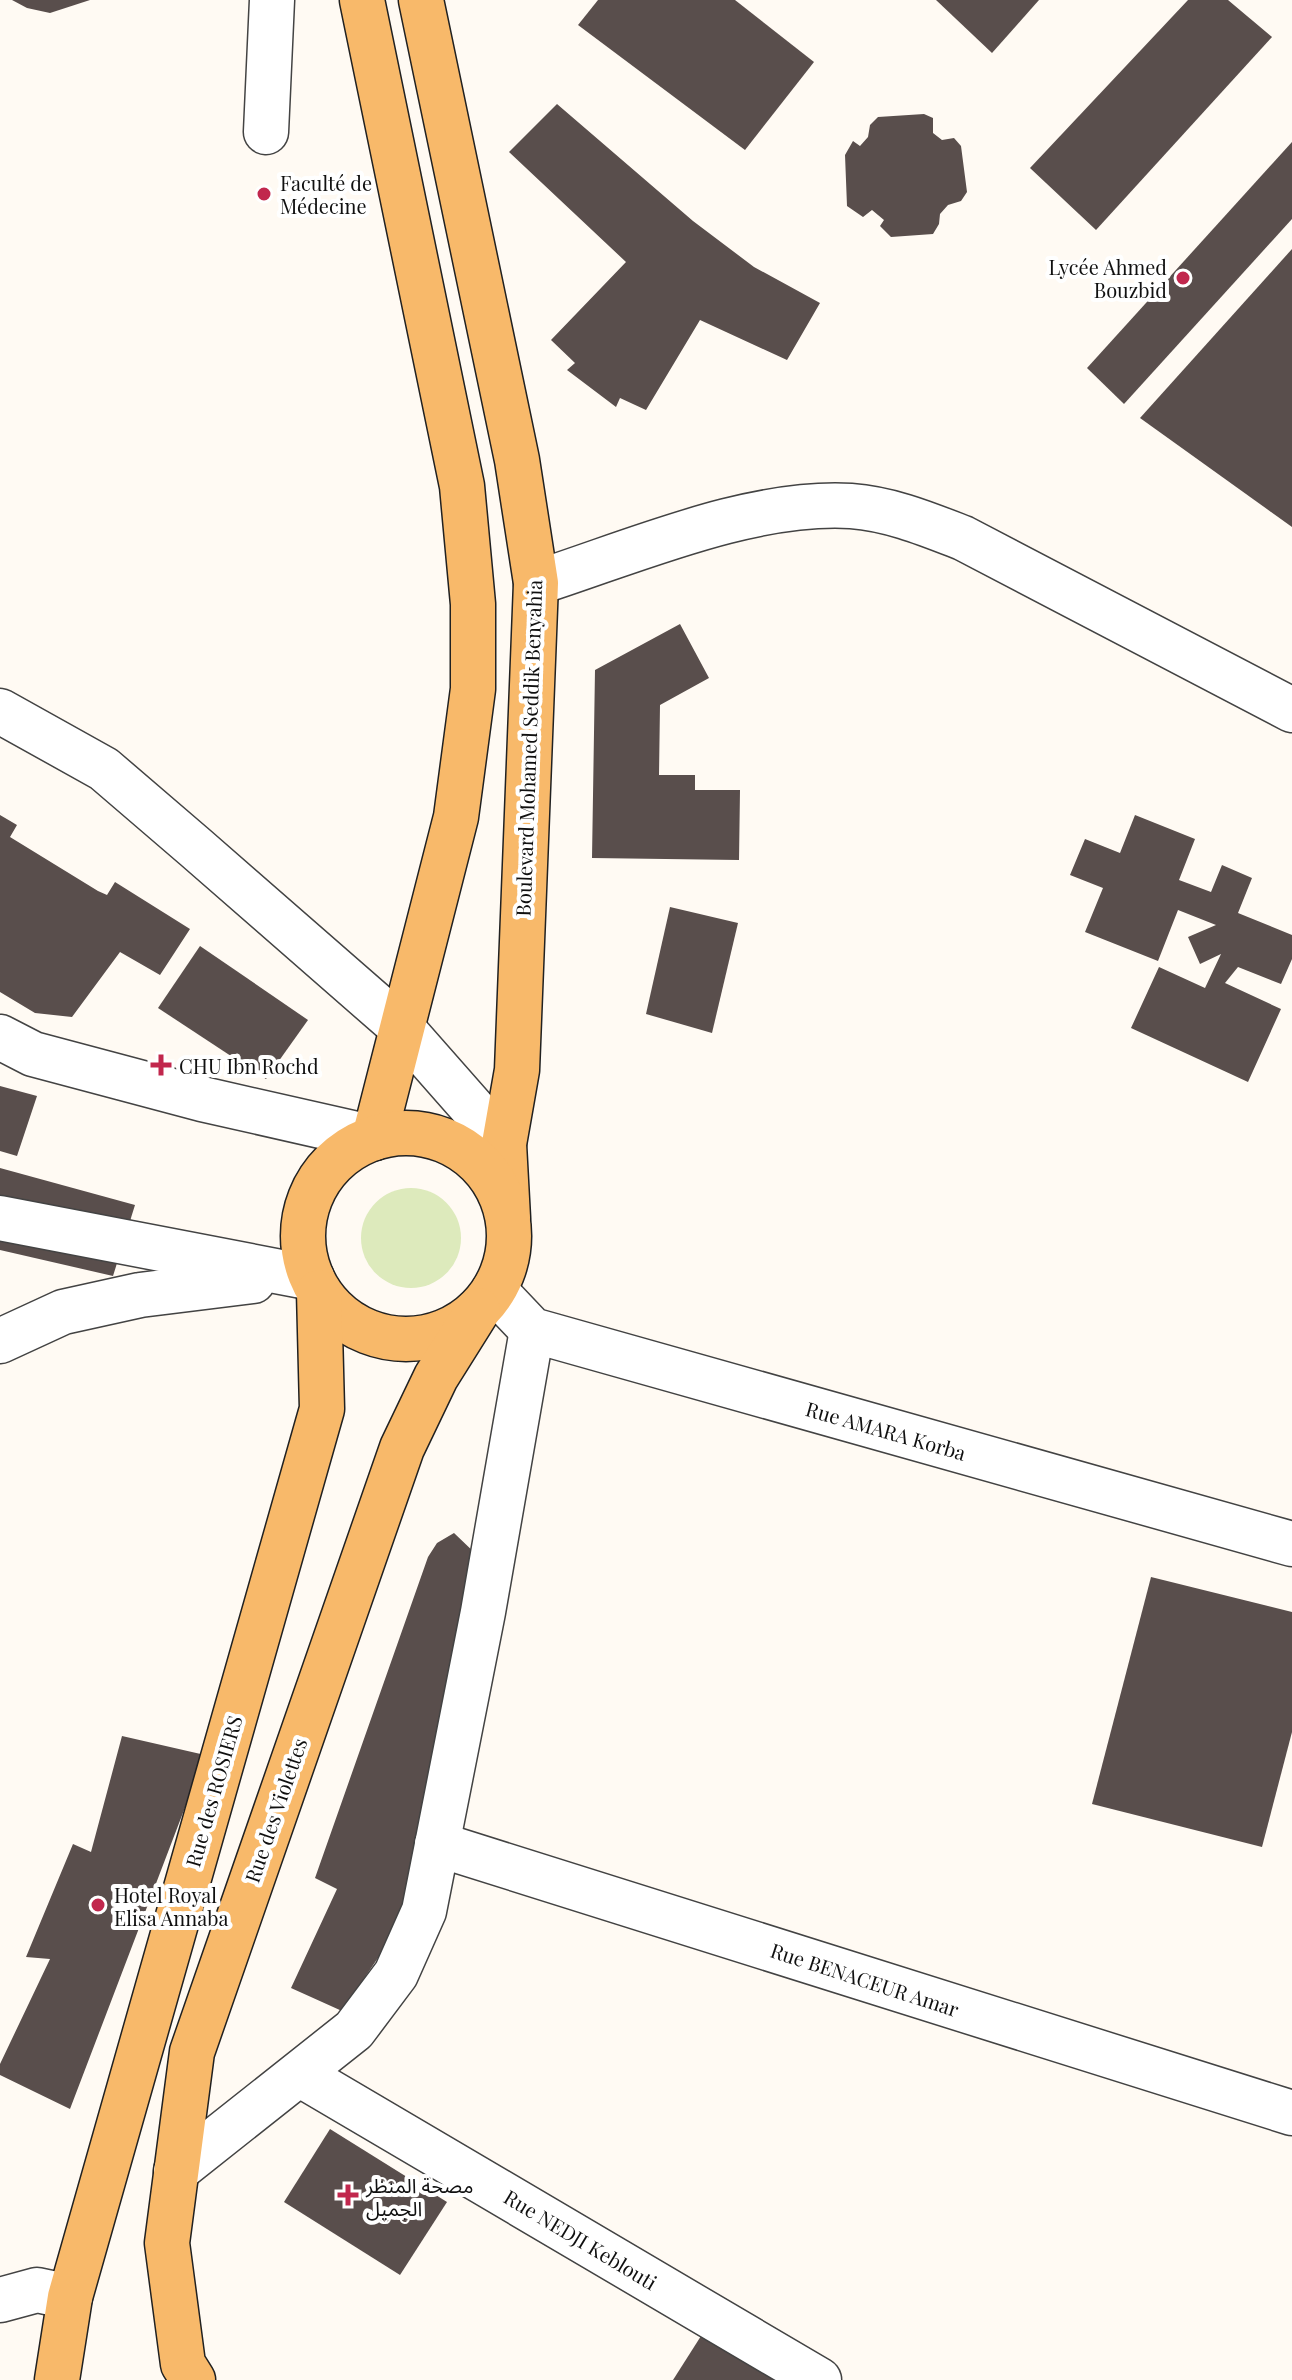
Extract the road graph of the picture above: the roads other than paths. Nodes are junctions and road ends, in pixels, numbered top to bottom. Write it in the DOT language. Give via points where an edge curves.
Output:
graph roads {
  1 [pos="272,0"];
  2 [pos="362,0"];
  3 [pos="421,0"];
  4 [pos="266,132"];
  5 [pos="536,583"];
  6 [pos="1292,710"];
  7 [pos="0,711"];
  8 [pos="401,1027"];
  9 [pos="0,1037"];
  10 [pos="374,1138"];
  11 [pos="504,1144"];
  12 [pos="0,1218"];
  13 [pos="508,1218"];
  14 [pos="307,1282"];
  15 [pos="486,1300"];
  16 [pos="532,1330"];
  17 [pos="0,1341"];
  18 [pos="1292,1544"];
  19 [pos="437,1844"];
  20 [pos="301,2075"];
  21 [pos="1292,2113"];
  22 [pos="176,2171"];
  23 [pos="70,2297"];
  24 [pos="0,2300"];
  25 [pos="57,2380"];
  26 [pos="193,2380"];
  27 [pos="819,2380"];
  1 -- 4 [label="street"];
  2 -- 8 [label="main road" via="462,486 473,604 473,689 456,817"];
  3 -- 5 [label="main road, Boulevard Mohamed Seddik Benyahia" via="517,460"];
  5 -- 6 [label="street" via="739,518 796,506 854,506 910,517 963,538"];
  5 -- 11 [label="main road, Boulevard Mohamed Seddik Benyahia" via="517,1070"];
  7 -- 8 [label="street" via="104,769"];
  8 -- 10 [label="main road"];
  8 -- 11 [label="street"];
  9 -- 10 [label="street" via="49,1058"];
  10 -- 13 [label="main road" via="409,1133 444,1139 474,1157 489,1175"];
  10 -- 14 [label="main road" via="343,1154 315,1190 306,1211 303,1245"];
  11 -- 13 [label="main road, Boulevard Mohamed Seddik Benyahia"];
  12 -- 14 [label="street"];
  13 -- 15 [label="main road" via="505,1267"];
  14 -- 15 [label="main road" via="339,1315 365,1331 394,1338 454,1328"];
  14 -- 17 [label="street" via="140,1295 63,1312"];
  14 -- 23 [label="main road, Rue des ROSIERS" via="322,1409"];
  15 -- 16 [label="street"];
  15 -- 22 [label="main road, Rue des Violettes" via="436,1377 402,1448 203,2014 192,2052"];
  16 -- 18 [label="street, Rue AMARA Korba"];
  16 -- 19 [label="street"];
  19 -- 20 [label="street" via="424,1911 396,1974 354,2030"];
  19 -- 21 [label="street, Rue BENACEUR Amar"];
  20 -- 22 [label="street"];
  20 -- 27 [label="street, Rue NEDJI Keblouti"];
  22 -- 26 [label="main road, Rue des Violettes" via="167,2243 183,2364"];
  23 -- 24 [label="street" via="37,2290"];
  23 -- 25 [label="main road, Rue des ROSIERS"];
}
